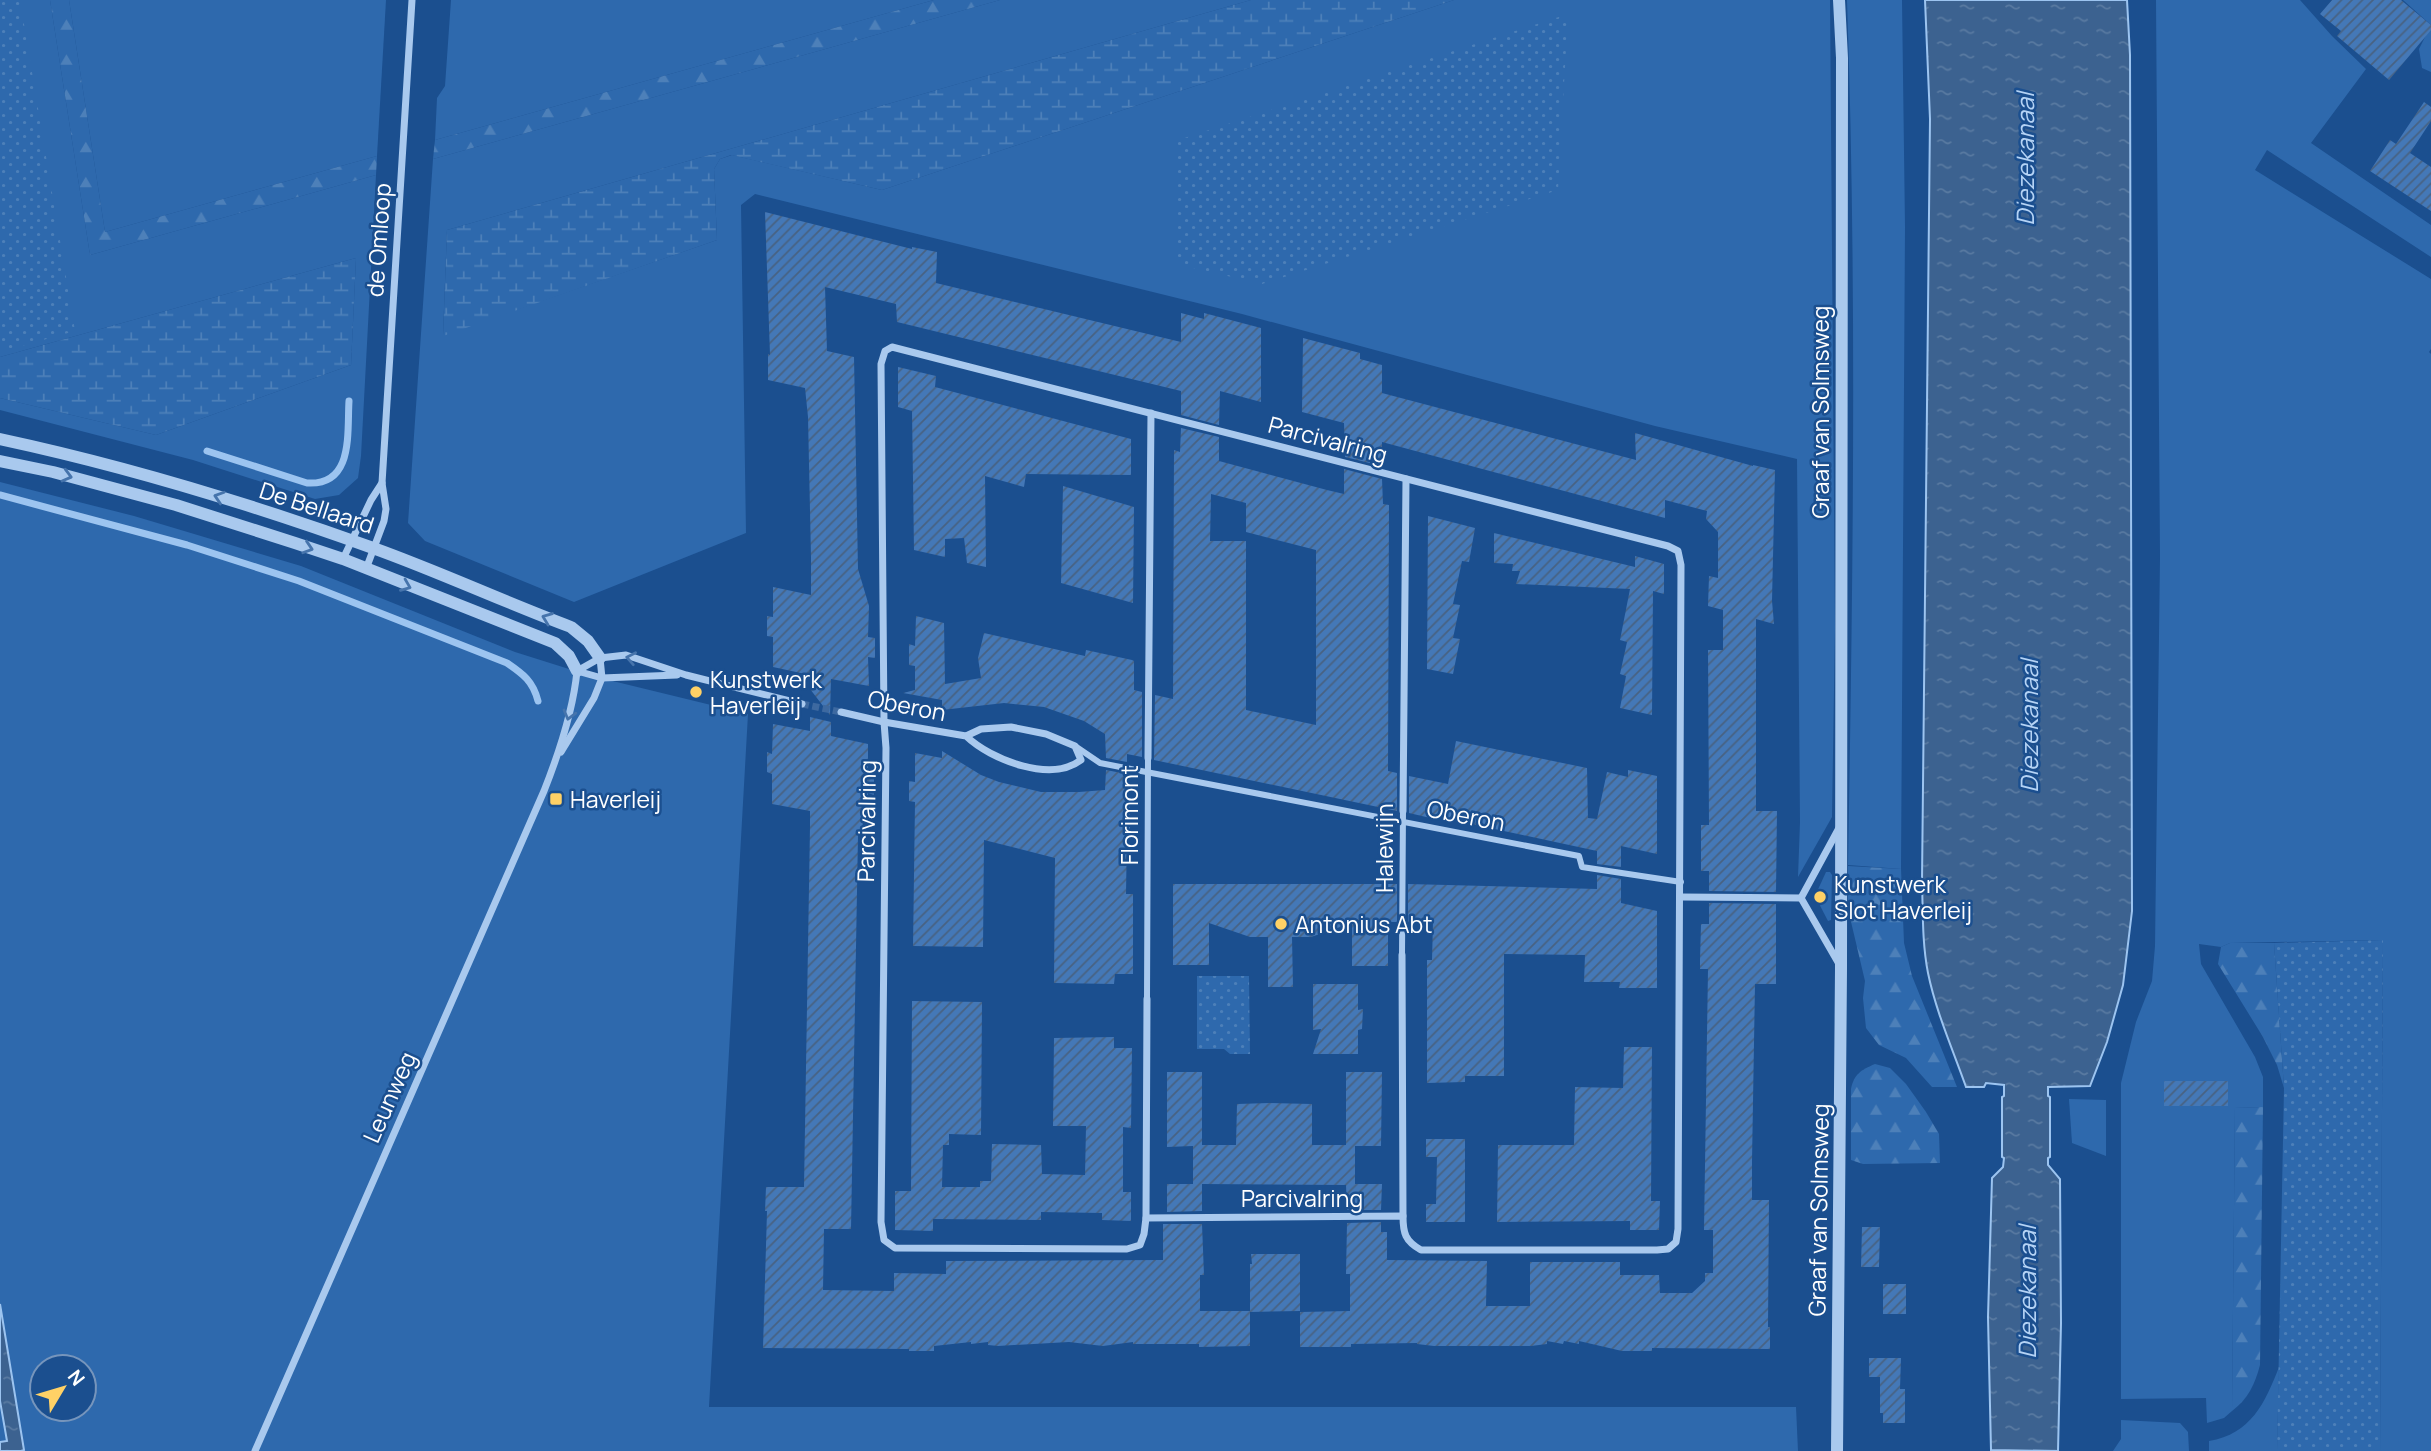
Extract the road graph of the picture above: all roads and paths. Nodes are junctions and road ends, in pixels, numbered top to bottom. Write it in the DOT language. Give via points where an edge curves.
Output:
graph roads {
  1 [pos="412,0"];
  2 [pos="1839,0"];
  3 [pos="1151,413"];
  4 [pos="0,439"];
  5 [pos="0,461"];
  6 [pos="1406,479"];
  7 [pos="382,483"];
  8 [pos="351,540"];
  9 [pos="374,548"];
  10 [pos="343,559"];
  11 [pos="366,569"];
  12 [pos="600,658"];
  13 [pos="577,671"];
  14 [pos="686,675"];
  15 [pos="602,678"];
  16 [pos="802,704"];
  17 [pos="841,712"];
  18 [pos="884,722"];
  19 [pos="966,736"];
  20 [pos="1075,746"];
  21 [pos="557,758"];
  22 [pos="1148,758"];
  23 [pos="1148,772"];
  24 [pos="1403,811"];
  25 [pos="1404,822"];
  26 [pos="1841,823"];
  27 [pos="1681,881"];
  28 [pos="1681,897"];
  29 [pos="1801,898"];
  30 [pos="1402,955"];
  31 [pos="1841,969"];
  32 [pos="1147,999"];
  33 [pos="1403,1216"];
  34 [pos="1146,1218"];
  35 [pos="255,1451"];
  36 [pos="1838,1451"];
  1 -- 7 [label="street, de Omloop"];
  2 -- 26 [label="street, Graaf van Solmsweg"];
  3 -- 6 [label="street, Parcivalring"];
  3 -- 18 [label="street, Parcivalring" via="892,347 885,351 881,364"];
  3 -- 22 [label="street, Florimont"];
  8 -- 4 [label="street, De Bellaard, one-way" via="186,486"];
  5 -- 10 [label="street, De Bellaard, one-way" via="176,505"];
  6 -- 24 [label="street, Halewijn"];
  6 -- 27 [label="street, Parcivalring" via="1678,551"];
  7 -- 8 [label="street, de Omloop"];
  7 -- 9 [label="street, de Omloop" via="386,509"];
  8 -- 9 [label="street, De Bellaard"];
  8 -- 10 [label="street, de Omloop"];
  9 -- 11 [label="street, de Omloop"];
  12 -- 9 [label="street, De Bellaard, one-way" via="571,627"];
  10 -- 11 [label="street, De Bellaard"];
  11 -- 13 [label="street, De Bellaard, one-way" via="555,643"];
  12 -- 13 [label="street"];
  14 -- 12 [label="street, one-way" via="626,655"];
  12 -- 15 [label="street"];
  13 -- 15 [label="street"];
  13 -- 21 [label="street, Leunweg, one-way"];
  14 -- 15 [label="street"];
  14 -- 16 [label="street"];
  15 -- 21 [label="street, Leunweg"];
  17 -- 18 [label="street, Oberon"];
  18 -- 19 [label="street, Oberon"];
  18 -- 34 [label="street, Parcivalring" via="884,1240 895,1248 1127,1249 1140,1245"];
  19 -- 20 [label="street, Oberon" via="981,729 1011,727"];
  19 -- 20 [label="street, Oberon" via="978,748 1008,762 1043,769 1070,768 1081,760"];
  20 -- 23 [label="street, Oberon" via="1100,763"];
  21 -- 35 [label="street, Leunweg"];
  22 -- 23 [label="street, Florimont"];
  23 -- 25 [label="street, Oberon"];
  23 -- 32 [label="street, Florimont"];
  24 -- 25 [label="street, Halewijn"];
  25 -- 27 [label="street, Oberon" via="1579,856 1582,867"];
  25 -- 30 [label="street, Halewijn"];
  26 -- 29 [label="street, Graaf van Solmsweg"];
  26 -- 31 [label="street, Graaf van Solmsweg"];
  27 -- 28 [label="street, Parcivalring"];
  28 -- 29 [label="street"];
  28 -- 33 [label="street, Parcivalring" via="1676,1242 1657,1250 1421,1250 1403,1234"];
  29 -- 31 [label="street, Graaf van Solmsweg"];
  30 -- 33 [label="street, Halewijn"];
  31 -- 36 [label="street, Graaf van Solmsweg"];
  32 -- 34 [label="street, Florimont"];
  33 -- 34 [label="street, Parcivalring"];
}
